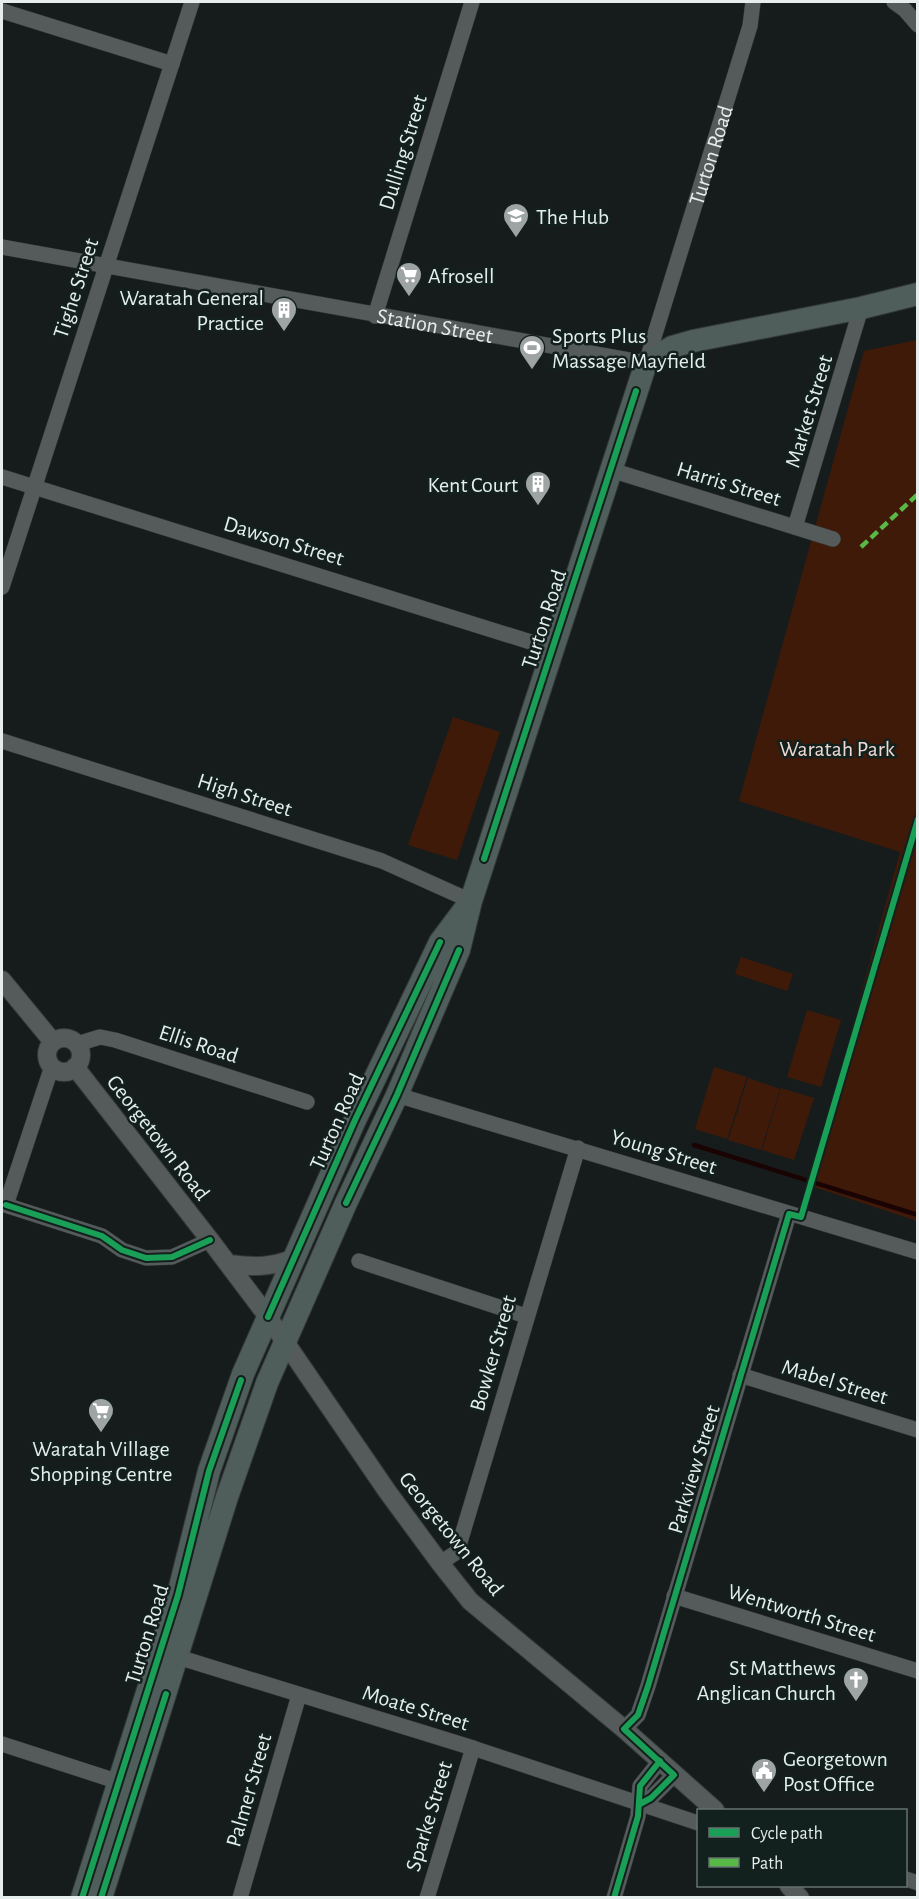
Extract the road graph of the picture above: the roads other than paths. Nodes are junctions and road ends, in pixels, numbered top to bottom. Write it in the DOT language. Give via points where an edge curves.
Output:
graph roads {
  1 [pos="192,2"];
  2 [pos="472,2"];
  3 [pos="753,2"];
  4 [pos="765,2"];
  5 [pos="894,2"];
  6 [pos="2,11"];
  7 [pos="918,25"];
  8 [pos="750,26"];
  9 [pos="172,64"];
  10 [pos="2,247"];
  11 [pos="106,267"];
  12 [pos="918,294"];
  13 [pos="918,300"];
  14 [pos="861,308"];
  15 [pos="375,316"];
  16 [pos="646,363"];
  17 [pos="611,470"];
  18 [pos="2,477"];
  19 [pos="34,487"];
  20 [pos="795,527"];
  21 [pos="833,539"];
  22 [pos="2,587"];
  23 [pos="553,649"];
  24 [pos="2,741"];
  25 [pos="471,901"];
  26 [pos="2,980"];
  27 [pos="53,1042"];
  28 [pos="77,1044"];
  29 [pos="52,1066"];
  30 [pos="75,1067"];
  31 [pos="397,1095"];
  32 [pos="307,1102"];
  33 [pos="578,1148"];
  34 [pos="4,1205"];
  35 [pos="789,1214"];
  36 [pos="210,1240"];
  37 [pos="918,1252"];
  38 [pos="294,1258"];
  39 [pos="359,1261"];
  40 [pos="229,1264"];
  41 [pos="526,1316"];
  42 [pos="268,1317"];
  43 [pos="284,1342"];
  44 [pos="740,1376"];
  45 [pos="918,1431"];
  46 [pos="440,1563"];
  47 [pos="674,1596"];
  48 [pos="178,1657"];
  49 [pos="918,1671"];
  50 [pos="300,1695"];
  51 [pos="624,1729"];
  52 [pos="2,1744"];
  53 [pos="473,1748"];
  54 [pos="660,1761"];
  55 [pos="674,1774"];
  56 [pos="119,1782"];
  57 [pos="640,1804"];
  58 [pos="714,1809"];
  59 [pos="697,1822"];
  60 [pos="82,1898"];
  61 [pos="101,1898"];
  62 [pos="240,1898"];
  63 [pos="427,1898"];
  64 [pos="614,1898"];
  1 -- 9 [label="street, Tighe Street"];
  2 -- 15 [label="street, Dulling Street"];
  3 -- 8 [label="street, Turton Road"];
  4 -- 8 [label="street, Turton Road"];
  5 -- 7 [label="street"];
  6 -- 9 [label="street"];
  8 -- 16 [label="street, Turton Road"];
  9 -- 11 [label="street, Tighe Street"];
  10 -- 11 [label="street, Station Street"];
  11 -- 15 [label="street, Station Street"];
  11 -- 19 [label="street, Tighe Street"];
  12 -- 14 [label="main road"];
  13 -- 14 [label="main road"];
  14 -- 16 [label="main road" via="686,343"];
  14 -- 20 [label="street, Market Street"];
  15 -- 16 [label="street, Station Street"];
  16 -- 17 [label="main road, Turton Road"];
  17 -- 20 [label="street, Harris Street"];
  17 -- 23 [label="main road, Turton Road"];
  18 -- 19 [label="street, Dawson Street"];
  19 -- 22 [label="street, Tighe Street"];
  19 -- 23 [label="street, Dawson Street"];
  20 -- 21 [label="street, Harris Street"];
  23 -- 25 [label="main road, Turton Road"];
  24 -- 25 [label="street, High Street" via="382,861"];
  25 -- 31 [label="main road, Turton Road" via="459,950"];
  25 -- 38 [label="main road, Turton Road" via="440,942"];
  26 -- 27 [label="street"];
  27 -- 28 [label="street" via="64,1038"];
  27 -- 29 [label="street" via="48,1052"];
  28 -- 30 [label="street" via="81,1056"];
  28 -- 32 [label="street, Ellis Road" via="100,1037 115,1040"];
  29 -- 30 [label="street" via="63,1071"];
  29 -- 34 [label="street"];
  30 -- 36 [label="street, Georgetown Road"];
  31 -- 33 [label="street, Young Street"];
  31 -- 43 [label="main road, Turton Road"];
  33 -- 35 [label="street, Young Street"];
  33 -- 41 [label="street, Bowker Street"];
  34 -- 36 [label="street" via="102,1236 122,1250 146,1258 172,1257"];
  35 -- 37 [label="street, Young Street"];
  35 -- 44 [label="street, Parkview Street"];
  36 -- 40 [label="street, Georgetown Road"];
  38 -- 40 [label="street" via="264,1267"];
  38 -- 42 [label="main road, Turton Road"];
  39 -- 41 [label="street"];
  40 -- 42 [label="street, Georgetown Road"];
  41 -- 46 [label="street, Bowker Street" via="457,1552"];
  42 -- 43 [label="street, Georgetown Road"];
  42 -- 56 [label="main road, Turton Road" via="243,1374 209,1472 178,1595"];
  43 -- 46 [label="street, Georgetown Road"];
  43 -- 48 [label="main road, Turton Road" via="226,1497"];
  44 -- 45 [label="street, Mabel Street"];
  44 -- 47 [label="street, Parkview Street"];
  46 -- 51 [label="street, Georgetown Road" via="470,1601"];
  47 -- 49 [label="street, Wentworth Street"];
  47 -- 51 [label="street, Parkview Street" via="638,1715"];
  48 -- 50 [label="street, Moate Street"];
  48 -- 61 [label="main road, Turton Road"];
  50 -- 53 [label="street, Moate Street"];
  50 -- 62 [label="street, Palmer Street"];
  51 -- 54 [label="street, Georgetown Road"];
  52 -- 56 [label="street"];
  53 -- 57 [label="street, Moate Street"];
  53 -- 63 [label="street, Sparke Street"];
  54 -- 55 [label="street, Georgetown Road"];
  54 -- 57 [label="street" via="640,1786"];
  55 -- 57 [label="street"];
  55 -- 58 [label="street, Georgetown Road"];
  56 -- 60 [label="main road, Turton Road"];
  57 -- 59 [label="street, Moate Street"];
  57 -- 64 [label="street"];
}
